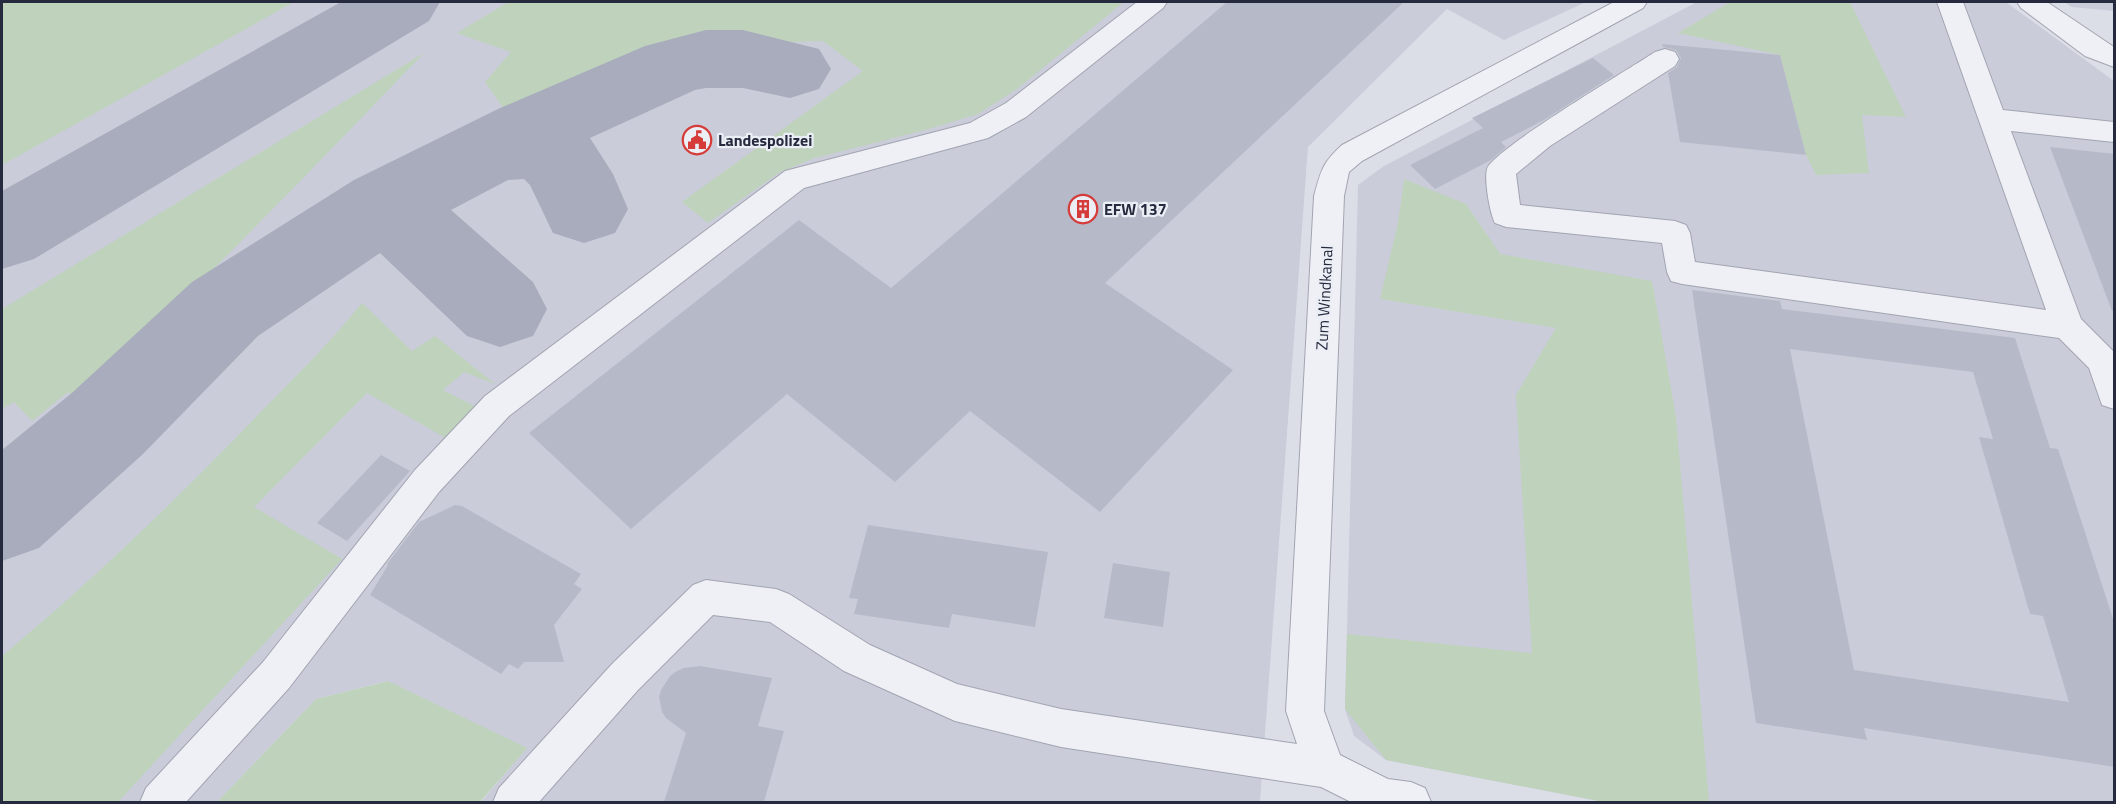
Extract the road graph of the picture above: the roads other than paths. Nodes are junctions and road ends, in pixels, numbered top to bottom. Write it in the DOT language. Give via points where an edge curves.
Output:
graph roads {
  1 [pos="1154,2"];
  2 [pos="1634,2"];
  3 [pos="1950,2"];
  4 [pos="2030,2"];
  5 [pos="2115,58"];
  6 [pos="1665,59"];
  7 [pos="1993,119"];
  8 [pos="2115,132"];
  9 [pos="2068,326"];
  10 [pos="2109,362"];
  11 [pos="2115,395"];
  12 [pos="1336,783"];
  13 [pos="160,802"];
  14 [pos="513,802"];
  15 [pos="1411,802"];
  1 -- 13 [label="street" via="1016,111 978,131 795,179 496,406 427,481 276,675"];
  2 -- 12 [label="street, Zum Windkanal" via="1352,153 1336,167 1329,196 1305,711"];
  3 -- 7 [label="street"];
  4 -- 5 [label="street" via="2095,49"];
  6 -- 9 [label="street" via="1540,139 1501,170 1506,214 1676,233 1682,272"];
  7 -- 8 [label="street"];
  7 -- 9 [label="street"];
  9 -- 10 [label="street"];
  10 -- 11 [label="street"];
  12 -- 14 [label="street" via="1061,728 955,702 857,658 776,606 706,597 625,677"];
  12 -- 15 [label="street"];
}
